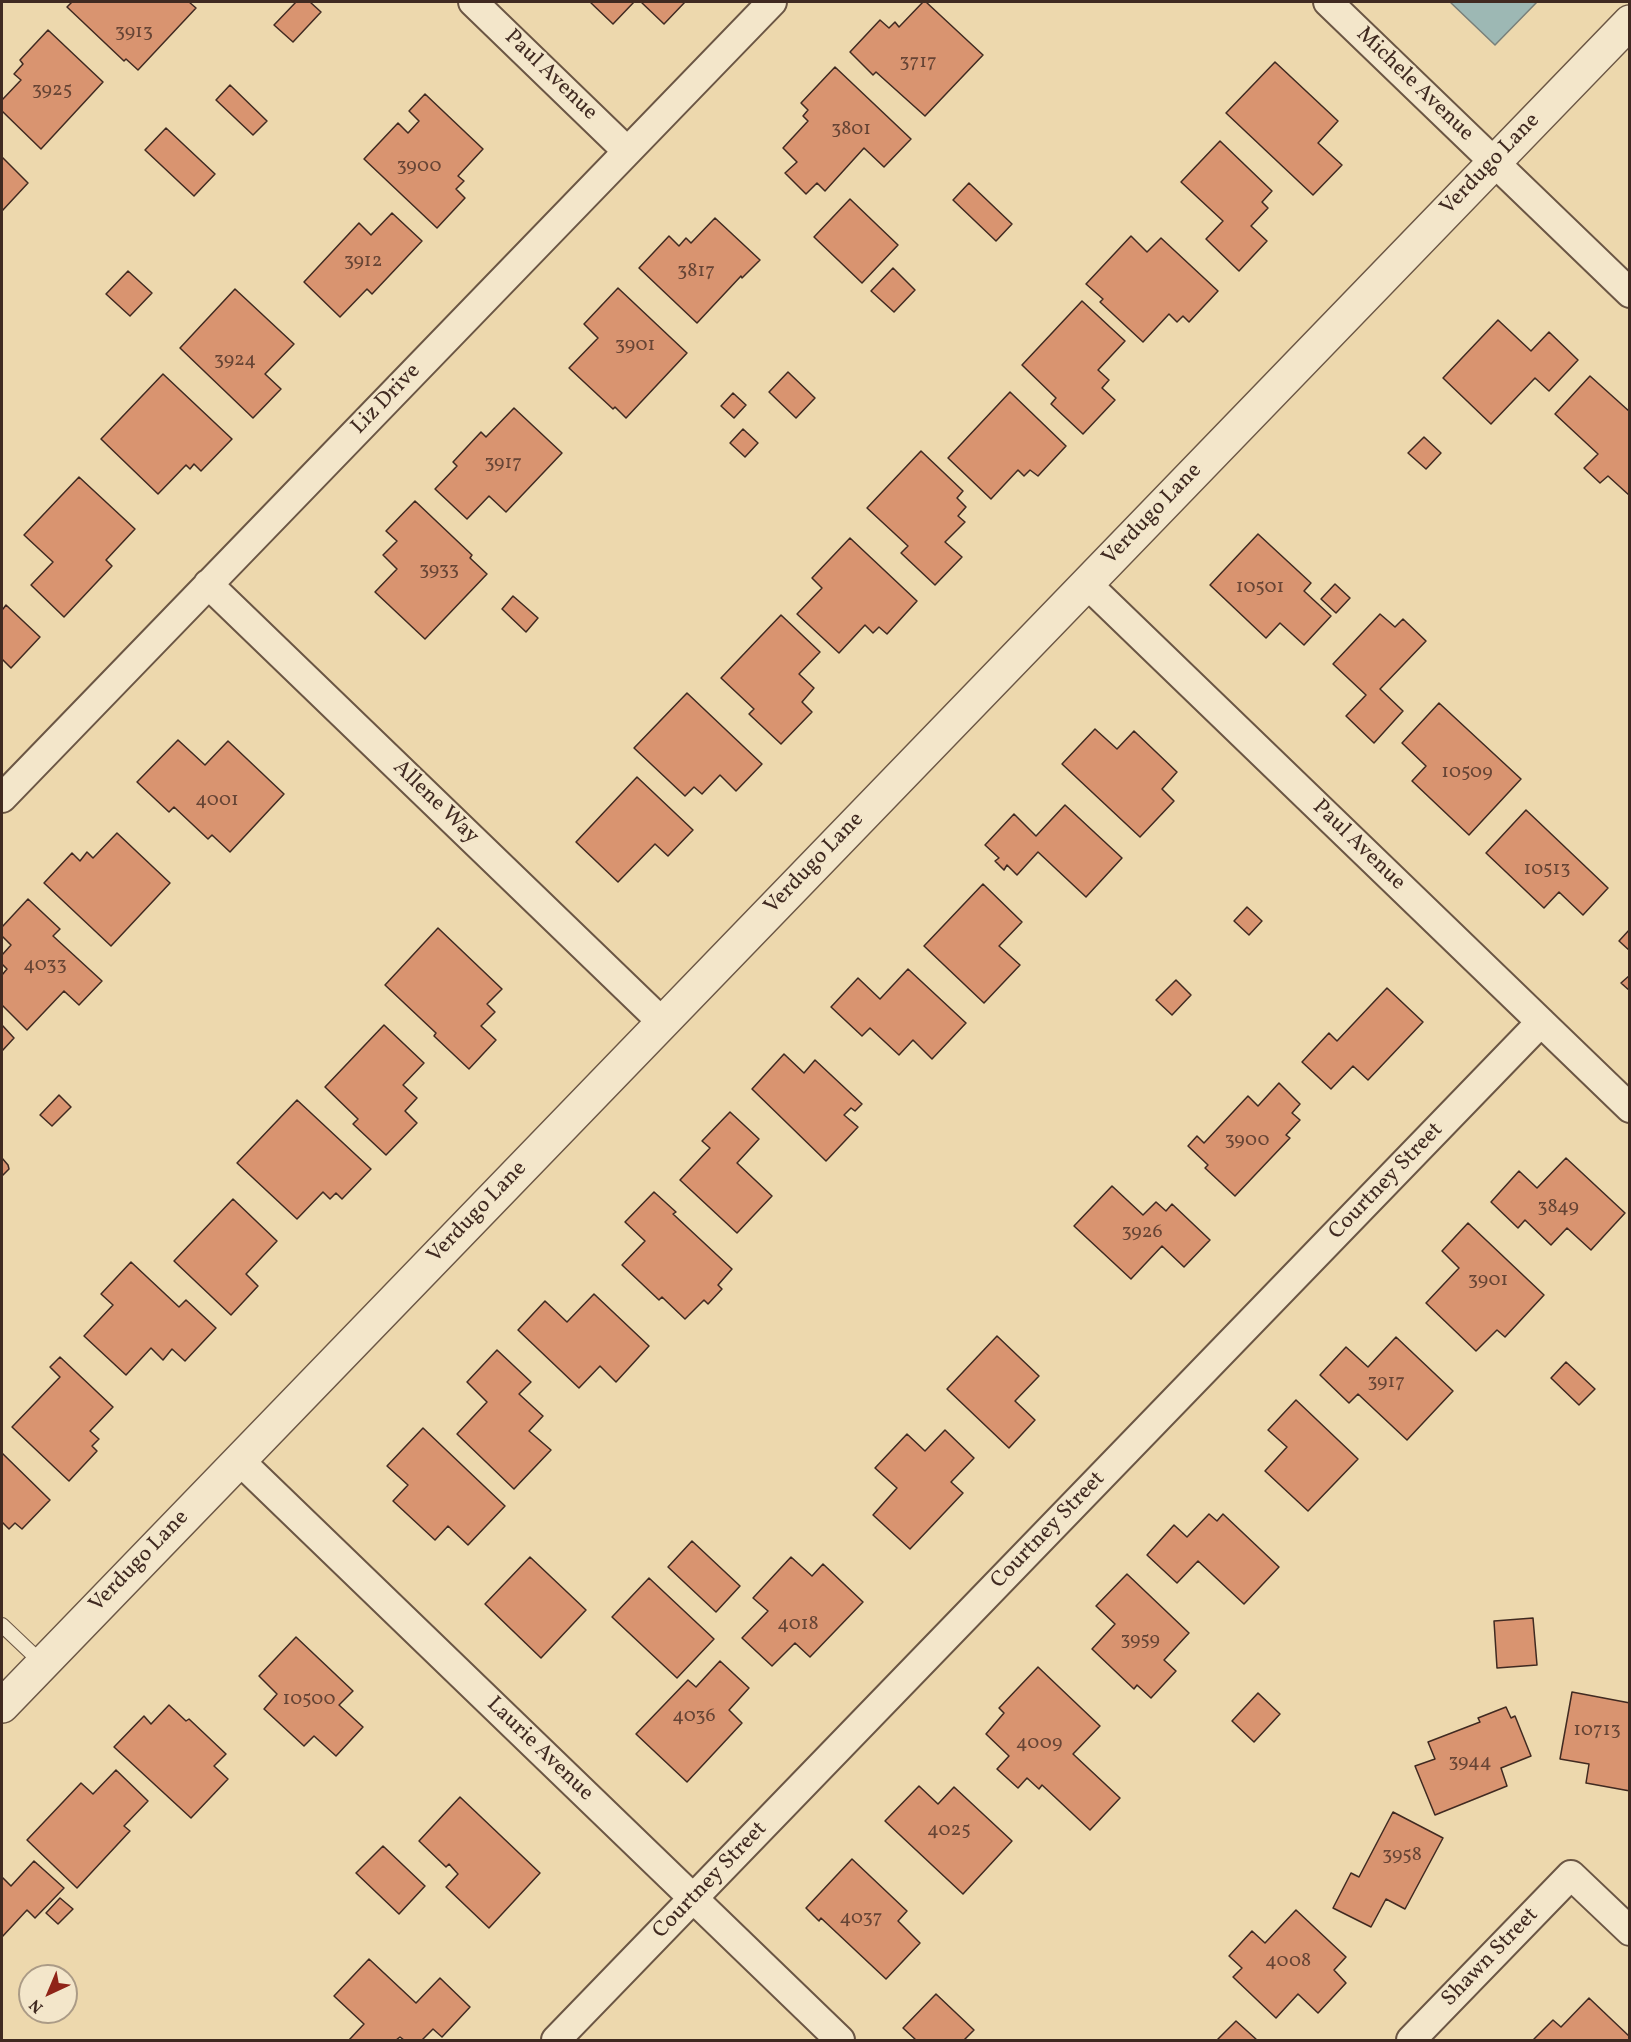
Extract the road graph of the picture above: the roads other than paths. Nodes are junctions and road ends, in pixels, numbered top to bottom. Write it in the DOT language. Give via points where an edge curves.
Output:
graph roads {
  1 [pos="472,2"];
  2 [pos="772,2"];
  3 [pos="1328,2"];
  4 [pos="1629,22"];
  5 [pos="627,151"];
  6 [pos="1494,163"];
  7 [pos="1629,293"];
  8 [pos="208,584"];
  9 [pos="1087,584"];
  10 [pos="2,798"];
  11 [pos="1541,1022"];
  12 [pos="662,1023"];
  13 [pos="1629,1108"];
  14 [pos="239,1460"];
  15 [pos="2,1625"];
  16 [pos="42,1663"];
  17 [pos="2,1706"];
  18 [pos="693,1899"];
  19 [pos="1629,1931"];
  20 [pos="556,2040"];
  21 [pos="840,2040"];
  22 [pos="1411,2040"];
  1 -- 5 [label="street, Paul Avenue"];
  2 -- 5 [label="street, Liz Drive"];
  3 -- 6 [label="street, Michele Avenue"];
  4 -- 6 [label="street, Verdugo Lane"];
  5 -- 8 [label="street, Liz Drive"];
  6 -- 7 [label="street, Michele Avenue"];
  6 -- 9 [label="street, Verdugo Lane"];
  8 -- 10 [label="street, Liz Drive"];
  8 -- 12 [label="street, Allene Way"];
  9 -- 11 [label="street, Paul Avenue"];
  9 -- 12 [label="street, Verdugo Lane"];
  11 -- 13 [label="street, Paul Avenue"];
  11 -- 18 [label="street, Courtney Street"];
  12 -- 14 [label="street, Verdugo Lane"];
  14 -- 16 [label="street, Verdugo Lane"];
  14 -- 18 [label="street, Laurie Avenue"];
  15 -- 16 [label="lane"];
  16 -- 17 [label="street, Verdugo Lane"];
  18 -- 20 [label="street, Courtney Street"];
  18 -- 21 [label="street, Laurie Avenue"];
  19 -- 22 [label="street, Shawn Street" via="1571,1875"];
}
